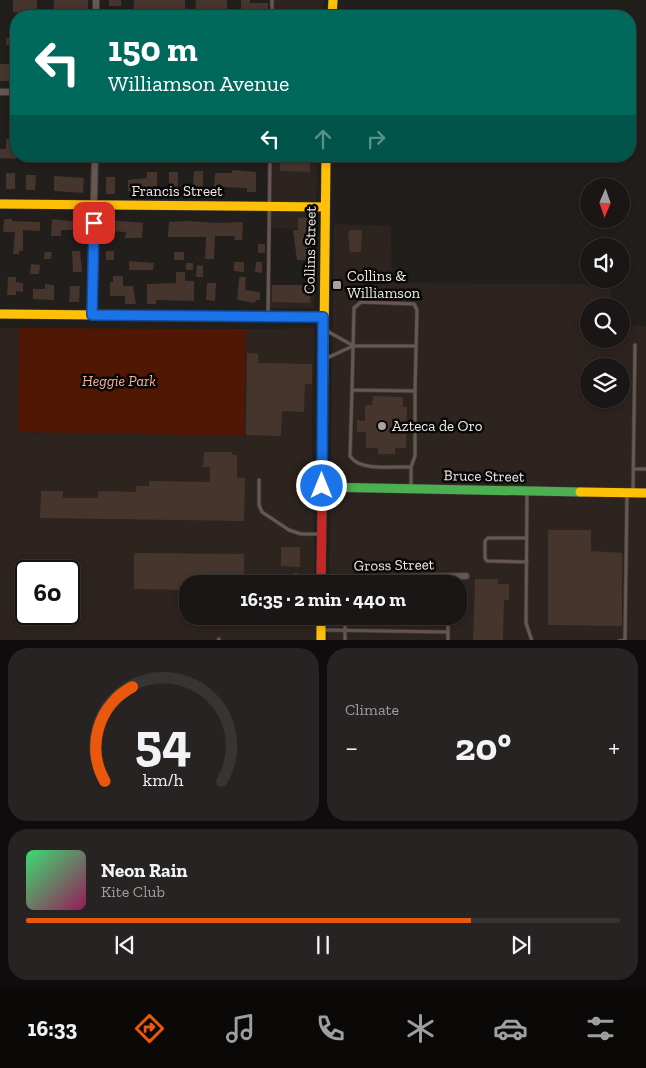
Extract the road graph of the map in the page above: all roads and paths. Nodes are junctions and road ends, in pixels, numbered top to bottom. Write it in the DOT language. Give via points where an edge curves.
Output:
graph roads {
  1 [pos="95,162"];
  2 [pos="270,162"];
  3 [pos="326,162"];
  4 [pos="0,204"];
  5 [pos="95,205"];
  6 [pos="270,205"];
  7 [pos="324,207"];
  8 [pos="0,314"];
  9 [pos="92,315"];
  10 [pos="268,316"];
  11 [pos="323,317"];
  12 [pos="323,327"];
  13 [pos="635,345"];
  14 [pos="353,346"];
  15 [pos="415,346"];
  16 [pos="322,361"];
  17 [pos="352,390"];
  18 [pos="415,391"];
  19 [pos="411,467"];
  20 [pos="633,469"];
  21 [pos="646,469"];
  22 [pos="259,480"];
  23 [pos="322,486"];
  24 [pos="411,488"];
  25 [pos="527,491"];
  26 [pos="630,493"];
  27 [pos="646,493"];
  28 [pos="321,534"];
  29 [pos="527,538"];
  30 [pos="527,562"];
  31 [pos="321,575"];
  32 [pos="321,625"];
  33 [pos="345,625"];
  34 [pos="448,625"];
  35 [pos="321,630"];
  36 [pos="345,630"];
  37 [pos="448,632"];
  38 [pos="321,640"];
  39 [pos="345,640"];
  40 [pos="448,640"];
  41 [pos="532,640"];
  42 [pos="619,640"];
  43 [pos="625,640"];
  1 -- 5 [label="street"];
  2 -- 6 [label="lane"];
  3 -- 7 [label="street, Collins Street"];
  4 -- 5 [label="street, Francis Street"];
  5 -- 6 [label="street, Francis Street"];
  5 -- 9 [label="street"];
  6 -- 7 [label="street, Francis Street"];
  6 -- 10 [label="lane"];
  7 -- 11 [label="street, Collins Street"];
  8 -- 9 [label="street"];
  9 -- 10 [label="street"];
  10 -- 11 [label="street"];
  11 -- 12 [label="street, Collins Street"];
  12 -- 14 [label="lane"];
  12 -- 16 [label="street, Collins Street"];
  13 -- 20 [label="lane"];
  14 -- 15 [label="lane"];
  14 -- 15 [label="lane" via="354,308 361,302 414,304 417,310"];
  14 -- 16 [label="lane"];
  14 -- 17 [label="lane"];
  15 -- 18 [label="lane"];
  16 -- 23 [label="street, Collins Street"];
  17 -- 18 [label="lane"];
  17 -- 19 [label="lane" via="350,456 354,462"];
  18 -- 19 [label="lane" via="415,456"];
  19 -- 24 [label="lane"];
  20 -- 21 [label="lane"];
  20 -- 26 [label="lane"];
  22 -- 28 [label="lane" via="262,512 289,530"];
  23 -- 24 [label="street, Bruce Street"];
  23 -- 28 [label="street, Collins Street"];
  24 -- 25 [label="street, Bruce Street"];
  25 -- 26 [label="street, Bruce Street"];
  25 -- 29 [label="lane"];
  26 -- 27 [label="street, Bruce Street"];
  26 -- 43 [label="lane"];
  28 -- 31 [label="street, Collins Street"];
  29 -- 30 [label="lane"];
  29 -- 30 [label="lane" via="488,538 485,549 487,561"];
  30 -- 41 [label="lane" via="526,624"];
  32 -- 35 [label="street"];
  33 -- 36 [label="lane"];
  34 -- 37 [label="lane"];
  35 -- 36 [label="lane"];
  35 -- 38 [label="street"];
  36 -- 37 [label="lane"];
  36 -- 39 [label="lane"];
  37 -- 40 [label="lane"];
  42 -- 43 [label="lane"];
}
